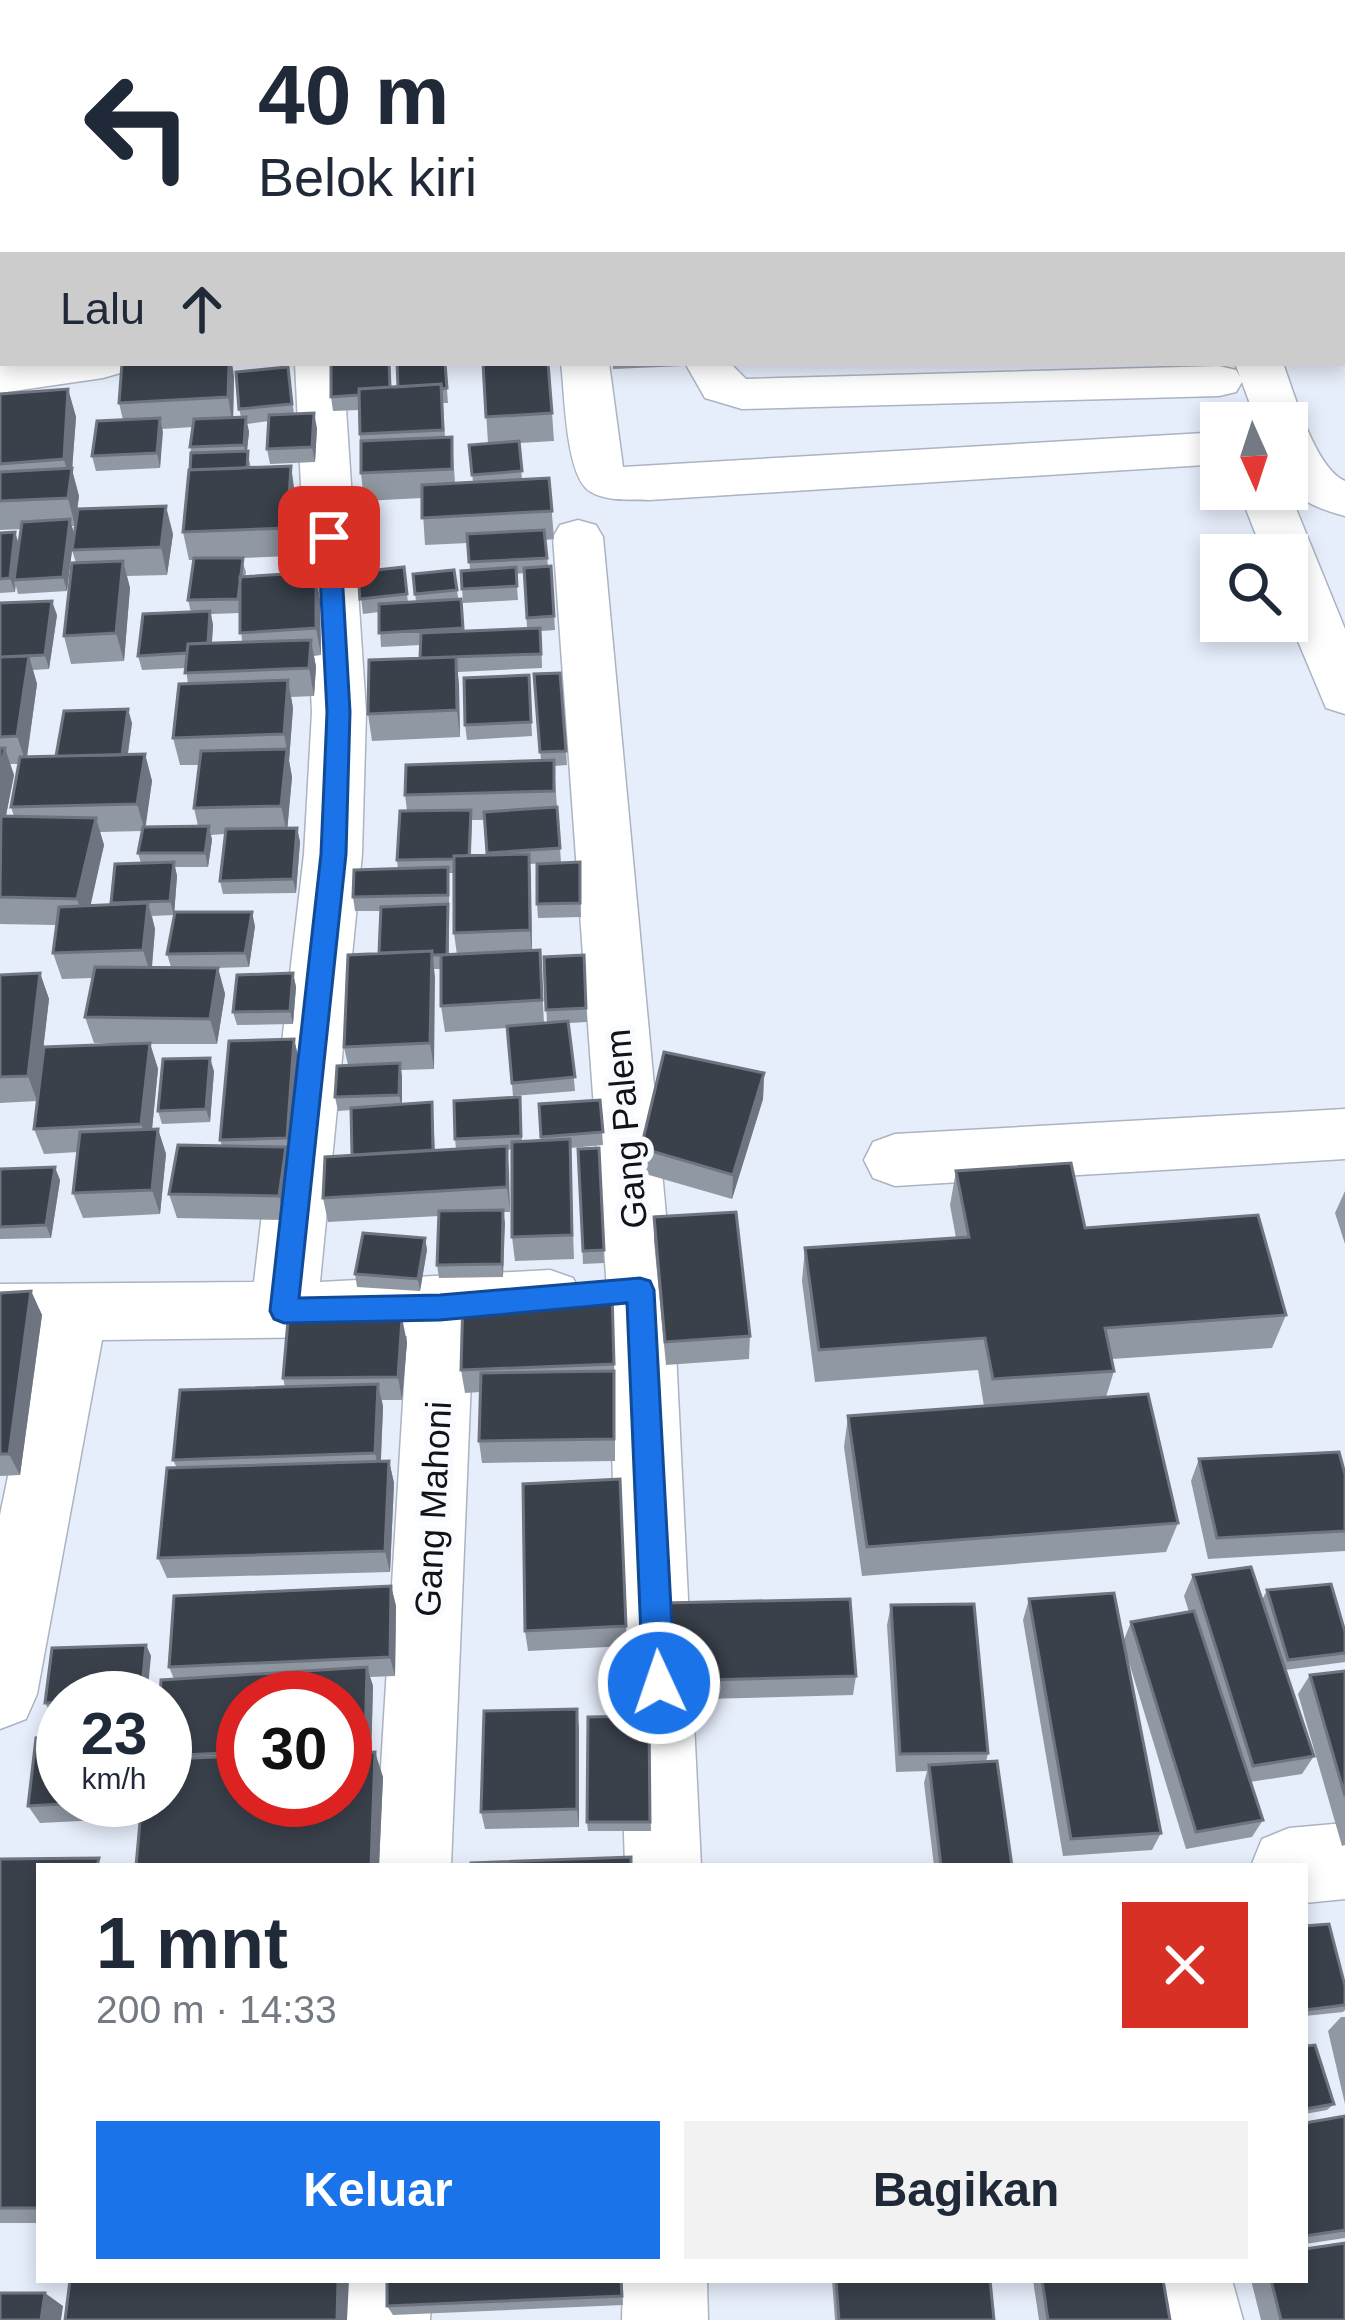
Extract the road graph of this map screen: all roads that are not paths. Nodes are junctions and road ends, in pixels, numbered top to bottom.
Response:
1 (82, 366) edge
2 (319, 366) edge
3 (585, 366) edge
4 (708, 366) edge
5 (0, 378) edge
6 (1231, 383) edge
7 (1255, 402) edge
8 (1200, 449) edge
9 (1308, 475) edge
10 (1345, 500) edge
11 (1271, 510) edge
12 (578, 537) dead end
13 (1345, 695) edge
14 (1345, 1135) edge
15 (895, 1160) dead end
16 (640, 1290) junction
17 (440, 1308) junction
18 (75, 1309) junction
19 (284, 1311) junction
20 (0, 1312) edge
21 (0, 1694) edge
22 (1345, 1861) edge
23 (413, 1863) edge
24 (663, 1863) edge
25 (1308, 1864) edge
26 (389, 2283) edge
27 (665, 2283) edge
28 (1191, 2283) edge
29 (387, 2320) edge
30 (665, 2320) edge
31 (1201, 2320) edge

1 - 5 street
2 - 19 street
3 - 8 street
4 - 6 street
6 - 7 street
9 - 10 street
11 - 13 street
12 - 16 street, Gang Palem
14 - 15 street
16 - 17 street
16 - 24 street, Gang Palem
17 - 19 street
17 - 23 street, Gang Mahoni
18 - 19 street
18 - 20 street
18 - 21 street
22 - 25 street
26 - 29 street
27 - 30 street
28 - 31 street

